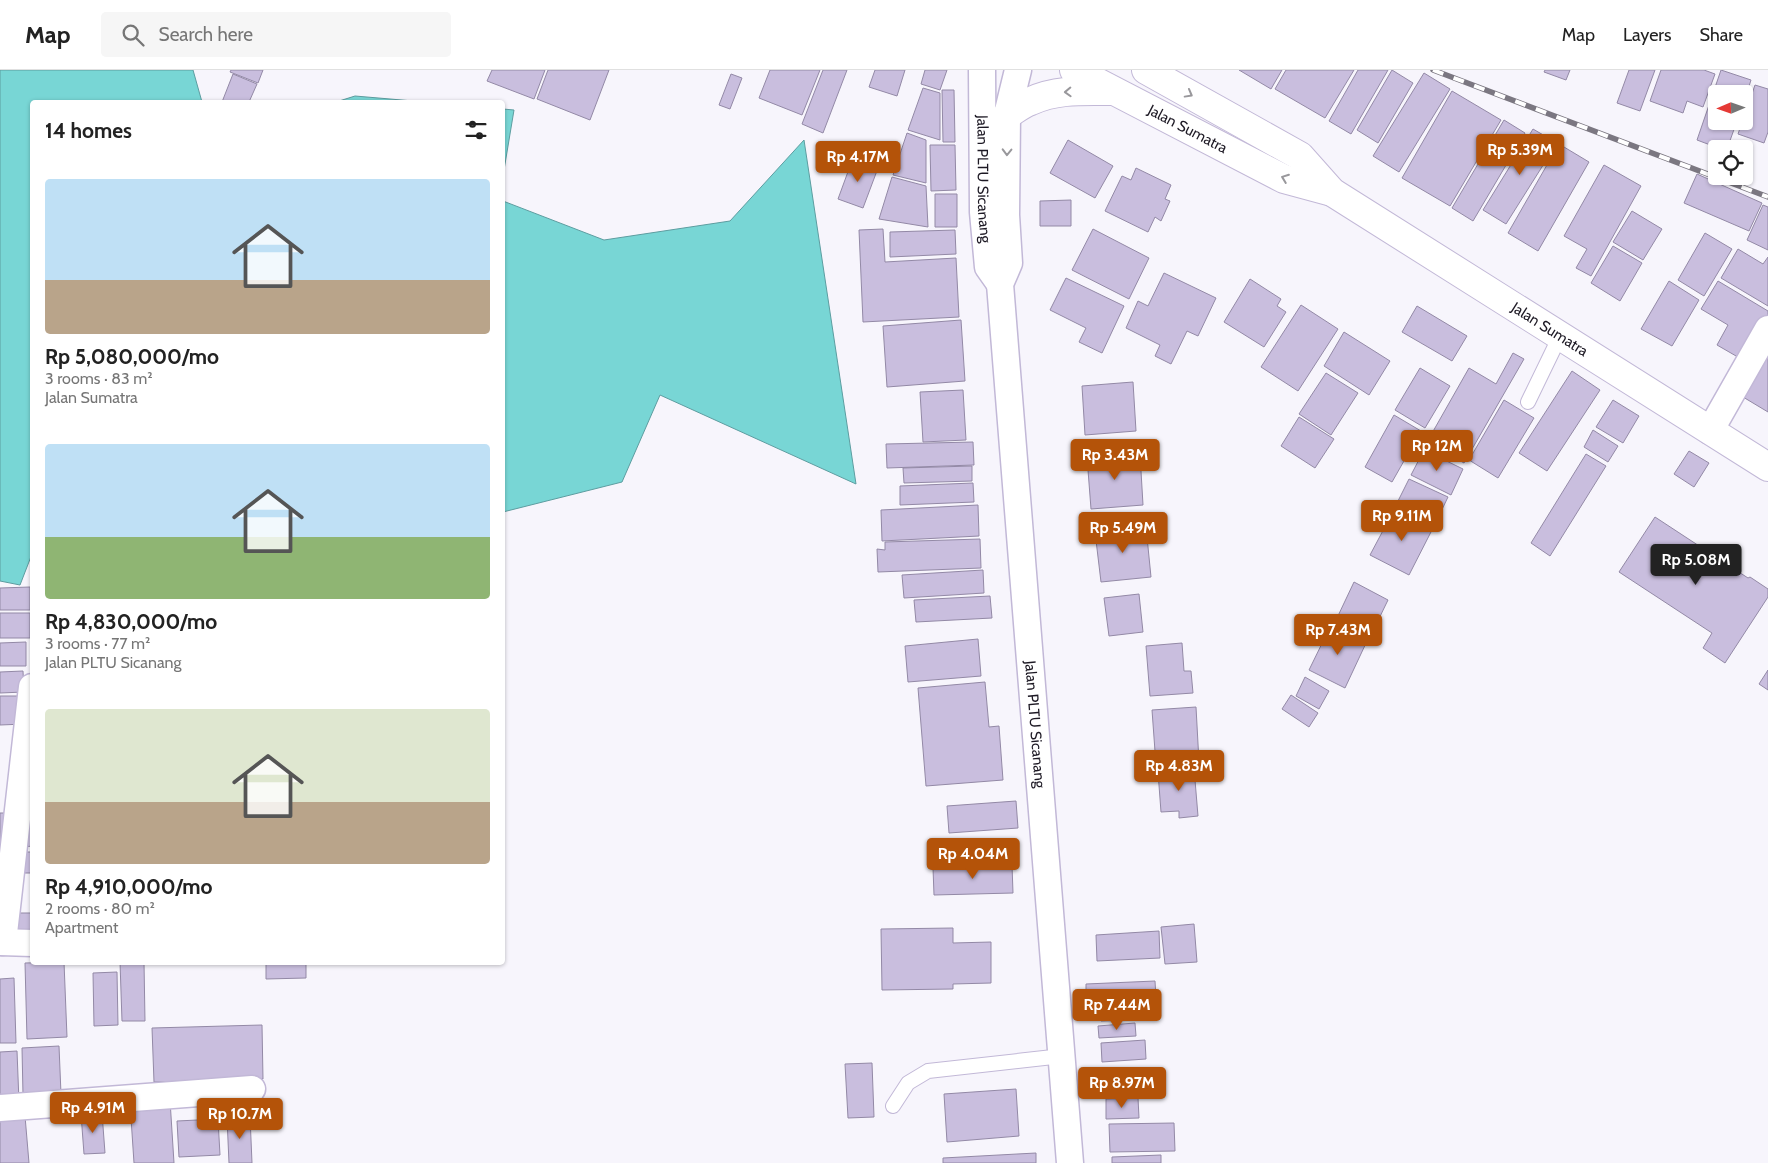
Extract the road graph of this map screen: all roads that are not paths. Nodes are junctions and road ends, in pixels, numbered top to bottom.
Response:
1 (982, 70) edge
2 (1018, 70) edge
3 (1074, 70) edge
4 (1146, 70) edge
5 (1116, 91) junction
6 (1007, 115) junction
7 (1332, 192) junction
8 (1000, 284) junction
9 (1768, 329) edge
10 (1560, 336) junction
11 (1528, 402) dead end
12 (1710, 431) junction
13 (1768, 467) edge
14 (30, 703) edge
15 (1, 942) edge
16 (30, 943) edge
17 (1062, 1056) junction
18 (252, 1089) dead end
19 (893, 1106) dead end
20 (0, 1108) edge
21 (1070, 1163) edge

1 - 8 street, Jalan PLTU Sicanang
2 - 6 street, Jalan PLTU Sicanang
3 - 5 highway, Jalan Sumatra
4 -> 7 highway, Jalan Sumatra
5 -> 6 highway
7 -> 5 highway, Jalan Sumatra
6 -> 8 street, Jalan PLTU Sicanang
7 - 10 highway, Jalan Sumatra
8 - 17 street, Jalan PLTU Sicanang
9 - 12 street
10 - 11 lane
10 - 12 highway, Jalan Sumatra
12 - 13 highway, Jalan Sumatra
14 - 15 street
15 - 16 street
17 - 19 lane
17 - 21 street, Jalan PLTU Sicanang
18 - 20 street

